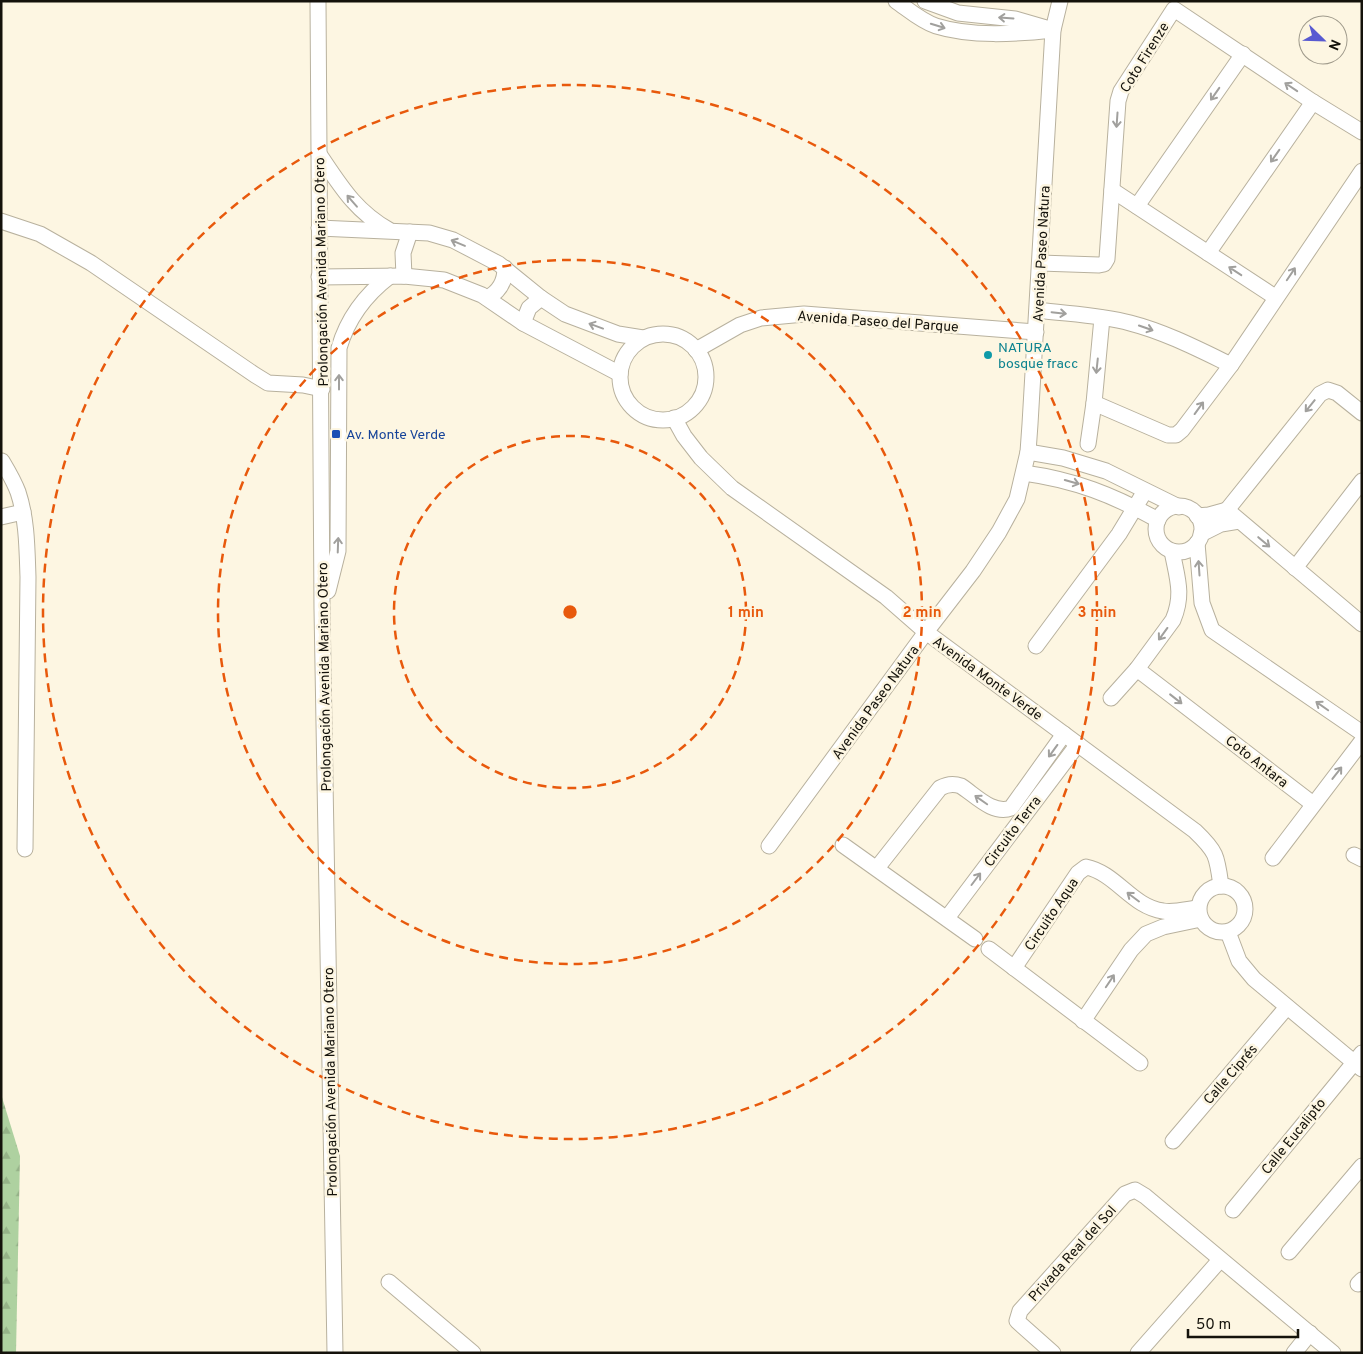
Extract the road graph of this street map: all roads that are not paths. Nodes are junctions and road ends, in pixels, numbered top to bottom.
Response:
1 (318, 1) edge
2 (896, 1) edge
3 (925, 1) edge
4 (1060, 1) edge
5 (1177, 5) edge
6 (1052, 30) junction
7 (1243, 54) junction
8 (1313, 102) junction
9 (1362, 132) edge
10 (319, 154) junction
11 (1362, 171) edge
12 (1112, 190) junction
13 (1137, 206) junction
14 (1, 221) edge
15 (319, 228) junction
16 (390, 231) junction
17 (410, 232) junction
18 (1208, 253) junction
19 (1040, 263) junction
20 (505, 268) junction
21 (397, 276) junction
22 (319, 277) junction
23 (1275, 297) junction
24 (487, 298) junction
25 (541, 298) junction
26 (1038, 310) junction
27 (1102, 318) junction
28 (523, 324) junction
29 (1036, 332) junction
30 (643, 338) junction
31 (696, 350) junction
32 (1230, 365) junction
33 (620, 374) junction
34 (322, 389) junction
35 (1094, 403) junction
36 (1362, 413) edge
37 (674, 418) junction
38 (1088, 444) dead end
39 (1028, 452) junction
40 (2, 461) edge
41 (1024, 473) junction
42 (1362, 481) edge
43 (1145, 491) junction
44 (1179, 506) junction
45 (1136, 508) junction
46 (1227, 510) junction
47 (23, 512) junction
48 (1197, 516) junction
49 (1, 517) edge
50 (1158, 520) junction
51 (1239, 521) junction
52 (1199, 538) junction
53 (1172, 551) junction
54 (1295, 568) junction
55 (322, 609) junction
56 (1361, 622) edge
57 (926, 632) junction
58 (1036, 646) dead end
59 (1137, 669) junction
60 (1111, 698) dead end
61 (1064, 734) junction
62 (1362, 734) edge
63 (1362, 741) edge
64 (1078, 744) junction
65 (1313, 804) junction
66 (842, 845) dead end
67 (769, 846) dead end
68 (25, 849) dead end
69 (1273, 858) dead end
70 (878, 868) junction
71 (1221, 886) junction
72 (1200, 914) junction
73 (947, 918) junction
74 (1228, 932) junction
75 (975, 939) dead end
76 (988, 949) dead end
77 (1014, 968) junction
78 (1287, 1007) junction
79 (1083, 1021) junction
80 (1359, 1062) edge
81 (1140, 1063) dead end
82 (1172, 1141) dead end
83 (1362, 1166) edge
84 (1233, 1210) dead end
85 (1289, 1252) dead end
86 (1220, 1260) junction
87 (389, 1282) dead end
88 (1310, 1333) junction
89 (335, 1353) edge
90 (473, 1353) edge
91 (1053, 1353) edge
92 (1138, 1353) edge
93 (1294, 1353) edge
94 (1333, 1353) edge

1 - 10 street, Prolongación Avenida Mariano Otero
2 -> 6 street
6 -> 3 street
4 - 6 street, Avenida Paseo Natura
5 - 7 street, Coto Firenze
5 -> 12 street, Coto Firenze
6 - 19 street, Avenida Paseo Natura
8 -> 7 street, Coto Firenze
7 -> 13 street
8 - 9 street, Coto Firenze
8 -> 18 street
10 - 15 street, Prolongación Avenida Mariano Otero
16 -> 10 street
23 -> 11 street
12 - 13 street
12 - 19 street, Coto Firenze
13 - 18 street
14 - 34 street
15 - 16 street
15 - 22 street, Prolongación Avenida Mariano Otero
16 - 17 street
20 -> 17 street
17 - 21 street
23 -> 18 street
19 - 26 street, Avenida Paseo Natura
20 - 24 street
20 - 25 street
21 - 22 street
21 - 24 street
55 -> 21 street
22 - 34 street, Prolongación Avenida Mariano Otero
23 - 32 street
24 - 28 street
25 - 28 street
30 -> 25 street
26 -> 27 street
26 - 29 street, Avenida Paseo Natura
27 -> 32 street
27 -> 35 street
28 - 33 street
29 - 31 street, Avenida Paseo del Parque
29 - 39 street, Avenida Paseo Natura
30 - 31 street
30 - 33 street
31 - 37 street
35 -> 32 street
33 - 37 street
34 - 55 street, Prolongación Avenida Mariano Otero
35 - 38 street
36 -> 46 street
37 - 57 street, Avenida Monte Verde
39 - 41 street, Avenida Paseo Natura
39 - 43 street
40 - 47 street
41 -> 45 street
41 - 57 street, Avenida Paseo Natura
42 - 54 street
43 - 44 street
43 - 45 street
44 - 48 street
44 - 50 street
45 - 50 street
45 - 58 street
46 - 48 street
46 - 51 street
47 - 49 street
47 - 68 street
48 - 52 street
50 - 53 street
51 - 52 street
51 -> 54 street
52 - 53 street
62 -> 52 street
53 -> 59 street
54 - 56 street
55 - 89 street, Prolongación Avenida Mariano Otero
57 - 61 street, Avenida Monte Verde
57 - 67 street, Avenida Paseo Natura
59 - 60 street
59 -> 65 street, Coto Antara
61 - 64 street, Avenida Monte Verde
61 -> 70 street
65 -> 63 street
64 - 71 street, Avenida Monte Verde
73 -> 64 street, Circuito Terra
65 - 69 street
66 - 70 street
70 - 73 street
71 - 72 street
71 - 74 street
72 - 74 street
72 -> 77 street, Circuito Aqua
79 -> 72 street
73 - 75 street
74 - 78 street
76 - 77 street
77 - 79 street
78 - 80 street
78 - 82 street, Calle Ciprés
79 - 81 street
80 - 84 street, Calle Eucalipto
83 - 85 street
86 - 88 street
86 - 91 street, Privada Real del Sol
86 - 92 street
87 - 90 street
88 - 93 street
88 - 94 street

